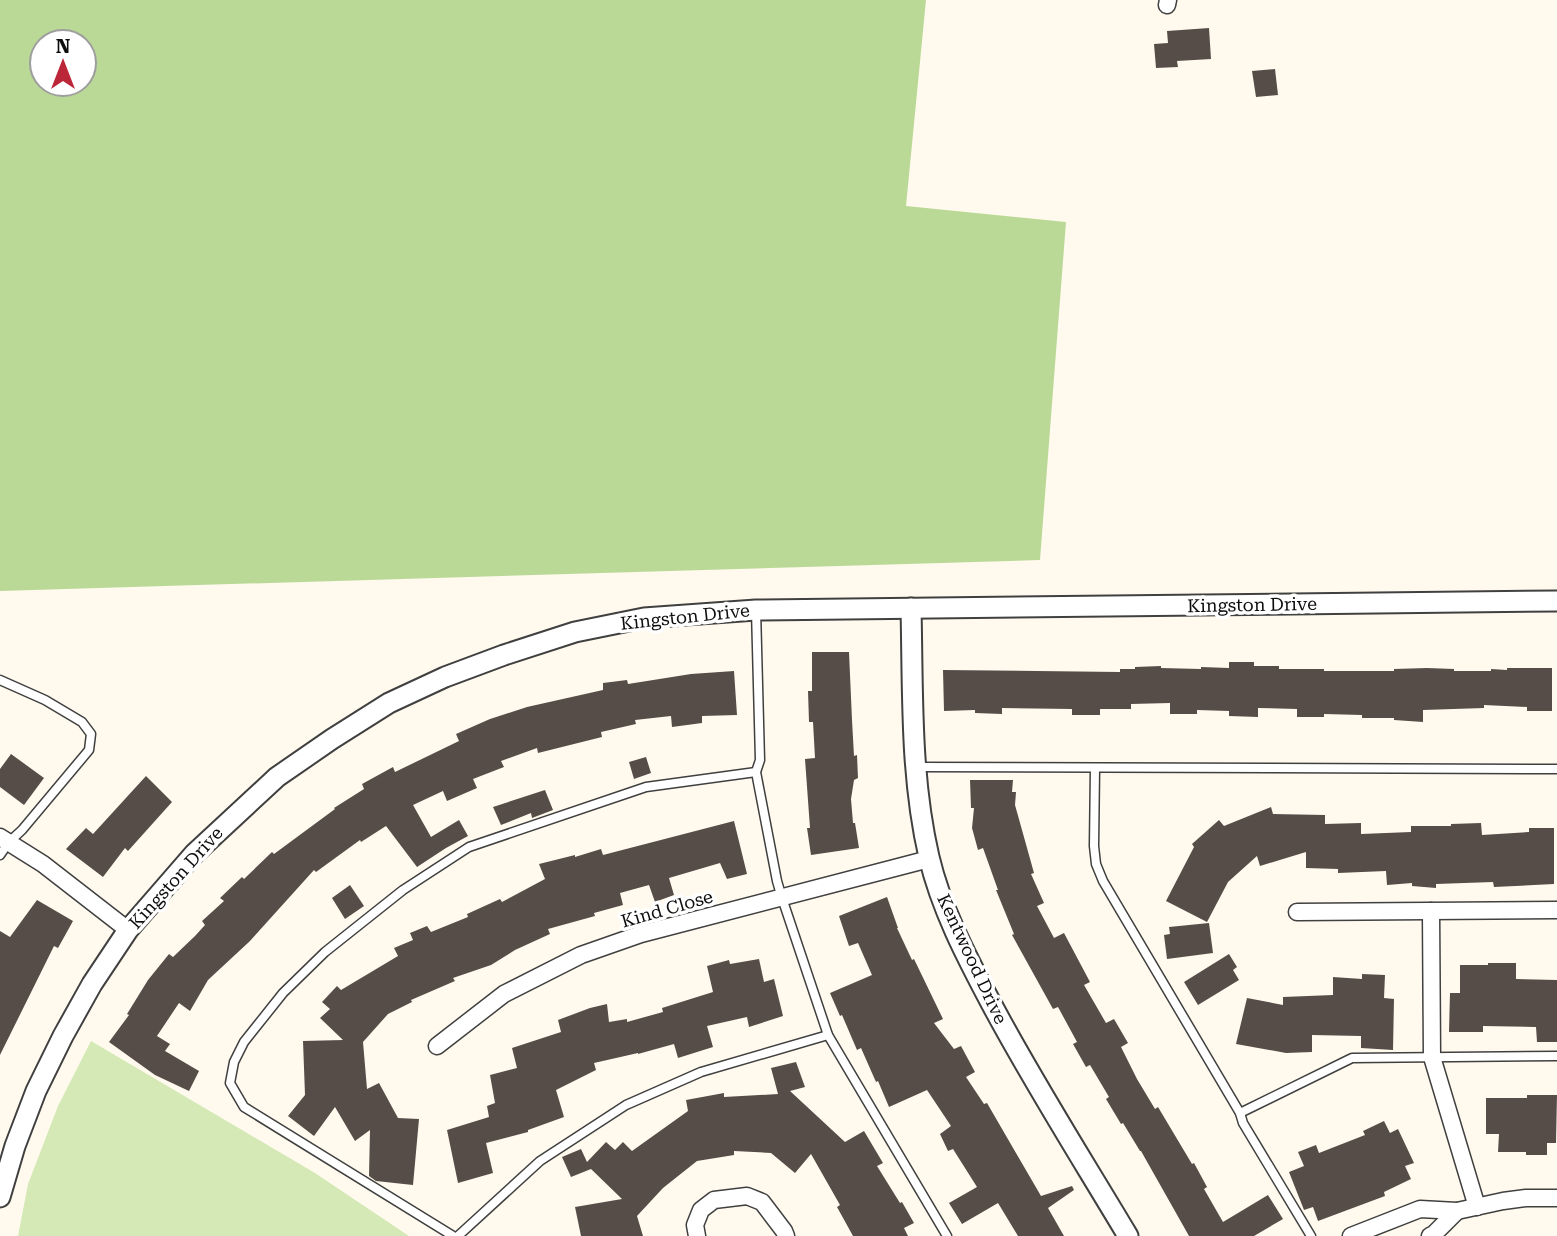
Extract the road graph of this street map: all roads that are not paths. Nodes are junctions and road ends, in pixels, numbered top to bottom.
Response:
1 (1557, 601) edge
2 (911, 608) junction
3 (756, 610) junction
4 (0, 680) edge
5 (914, 767) junction
6 (1095, 768) junction
7 (1557, 769) edge
8 (756, 772) junction
9 (3, 845) edge
10 (929, 859) junction
11 (782, 898) junction
12 (1557, 910) edge
13 (1431, 911) junction
14 (1297, 912) dead end
15 (128, 930) junction
16 (828, 1035) junction
17 (437, 1046) dead end
18 (1557, 1056) edge
19 (1432, 1058) junction
20 (1240, 1113) junction
21 (7, 1143) edge
22 (0, 1197) edge
23 (1557, 1198) edge
24 (1476, 1207) junction
25 (1457, 1211) junction
26 (453, 1236) edge
27 (458, 1236) edge
28 (697, 1236) edge
29 (786, 1236) edge
30 (947, 1236) edge
31 (1128, 1236) edge
32 (1311, 1236) edge
33 (1351, 1236) edge
34 (1430, 1236) edge

1 - 2 street, Kingston Drive
2 - 3 street, Kingston Drive
2 - 5 street, Kentwood Drive
3 - 8 lane
3 - 15 street, Kingston Drive
4 - 9 lane
5 - 6 lane
5 - 10 street, Kentwood Drive
6 - 7 lane
6 - 20 lane
8 - 11 lane
8 - 26 lane
9 - 15 street
10 - 11 street, Kind Close
10 - 31 street, Kentwood Drive
11 - 16 lane
11 - 17 street, Kind Close
12 - 13 street
13 - 14 street
13 - 19 street
15 - 21 street, Kingston Drive
16 - 27 lane
16 - 30 lane
18 - 19 lane
19 - 20 lane
19 - 24 street
20 - 32 lane
21 - 22 street, Kingston Drive
23 - 24 street
24 - 25 street
25 - 33 street
25 - 34 street
28 - 29 street

